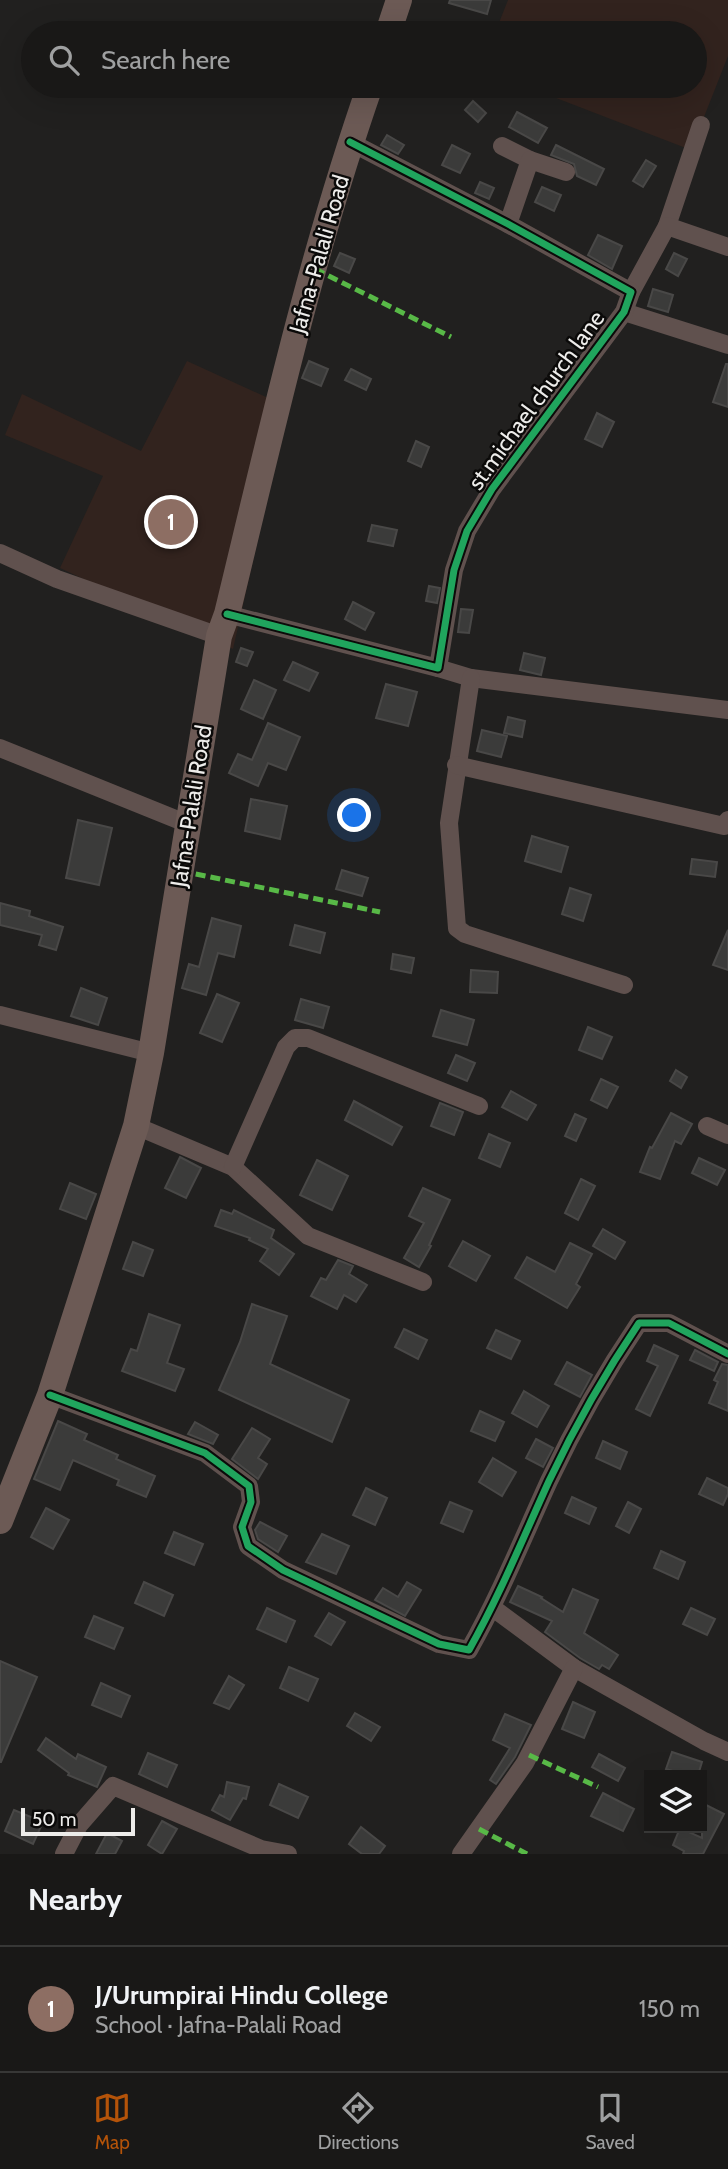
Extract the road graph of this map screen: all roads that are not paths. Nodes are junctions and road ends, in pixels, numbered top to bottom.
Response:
1 (399, 0) edge
2 (392, 21) edge
3 (366, 98) edge
4 (701, 125) dead end
5 (350, 142) junction
6 (502, 146) dead end
7 (530, 160) junction
8 (566, 172) dead end
9 (508, 224) junction
10 (667, 226) junction
11 (728, 247) edge
12 (631, 292) junction
13 (624, 312) junction
14 (728, 345) edge
15 (0, 553) edge
16 (223, 625) junction
17 (438, 668) junction
18 (471, 678) junction
19 (728, 710) edge
20 (0, 748) edge
21 (456, 765) junction
22 (728, 820) edge
23 (188, 824) junction
24 (624, 985) dead end
25 (0, 1015) edge
26 (151, 1053) junction
27 (479, 1106) dead end
28 (136, 1126) junction
29 (707, 1126) dead end
30 (728, 1135) edge
31 (233, 1167) junction
32 (423, 1282) dead end
33 (728, 1354) edge
34 (50, 1395) junction
35 (0, 1521) edge
36 (493, 1608) junction
37 (574, 1668) junction
38 (728, 1752) edge
39 (64, 1854) edge
40 (288, 1854) edge
41 (461, 1854) edge

1 - 2 main road
3 - 5 main road, Jafna-Palali Road
4 - 10 street, st.michael church lane
5 - 9 street, st.michael church lane
5 - 16 main road, Jafna-Palali Road
6 - 7 street
7 - 8 street
7 - 9 street
9 - 12 street, st.michael church lane
10 - 11 street
10 - 12 street, st.michael church lane
12 - 13 street, st.michael church lane
13 - 14 street
13 - 17 street, st.michael church lane
15 - 16 street
16 - 17 street
16 - 23 main road, Jafna-Palali Road
17 - 18 street
18 - 19 street
18 - 21 street
20 - 23 street
21 - 22 street
21 - 24 street
23 - 26 main road, Jafna-Palali Road
25 - 26 street
26 - 28 main road, Jafna-Palali Road
27 - 31 street
28 - 31 street
28 - 34 main road, Jafna-Palali Road
29 - 30 street
31 - 32 street
33 - 36 street
34 - 35 main road, Jafna-Palali Road
34 - 36 street
36 - 37 street
37 - 38 street
37 - 41 street
39 - 40 street

